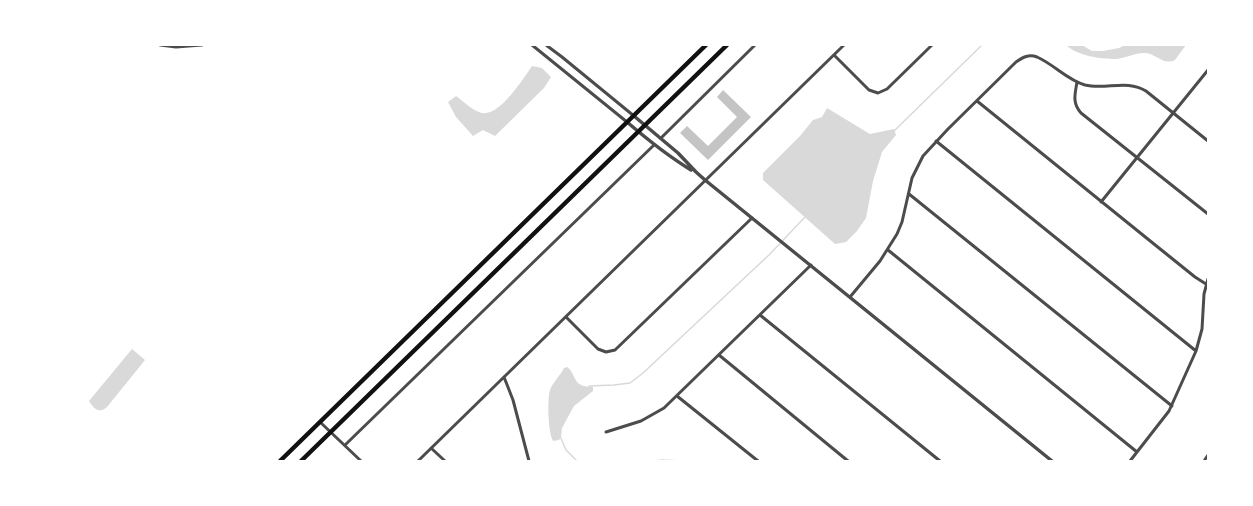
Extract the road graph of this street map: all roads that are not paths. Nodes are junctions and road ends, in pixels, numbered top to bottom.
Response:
1 (160, 45) edge
2 (202, 45) edge
3 (532, 45) edge
4 (546, 45) edge
5 (706, 45) edge
6 (727, 45) edge
7 (755, 45) edge
8 (844, 45) edge
9 (932, 45) edge
10 (834, 55) junction
11 (1208, 70) edge
12 (1078, 82) junction
13 (977, 101) junction
14 (1173, 113) junction
15 (634, 116) junction
16 (627, 122) junction
17 (645, 125) junction
18 (638, 132) junction
19 (661, 138) junction
20 (1208, 141) edge
21 (936, 142) junction
22 (654, 145) junction
23 (1137, 157) junction
24 (696, 172) junction
25 (705, 180) junction
26 (909, 194) junction
27 (1101, 202) junction
28 (1208, 214) edge
29 (752, 218) junction
30 (888, 250) junction
31 (811, 265) junction
32 (1208, 279) edge
33 (1206, 284) junction
34 (850, 297) junction
35 (760, 316) junction
36 (566, 317) junction
37 (1196, 351) junction
38 (719, 355) junction
39 (504, 377) junction
40 (678, 396) junction
41 (1172, 406) junction
42 (320, 422) junction
43 (331, 432) junction
44 (606, 432) dead end
45 (345, 445) junction
46 (431, 448) junction
47 (1137, 452) junction
48 (1208, 455) edge
49 (280, 461) edge
50 (301, 461) edge
51 (362, 461) edge
52 (418, 461) edge
53 (445, 461) edge
54 (529, 461) edge
55 (758, 461) edge
56 (848, 461) edge
57 (940, 461) edge
58 (1052, 461) edge
59 (1130, 461) edge
60 (1204, 461) edge

1 - 2 street
3 - 16 street
4 - 15 street
5 - 15 main road
6 - 17 main road
7 - 19 street
8 - 10 street
9 - 10 street
10 - 25 street
11 - 14 street
12 - 13 street
12 - 14 street
12 - 23 street
13 - 21 street
13 - 27 street
14 - 20 street
14 - 23 street
15 - 16 main road
15 - 17 street
16 - 18 street
16 - 42 main road
17 - 18 main road
17 - 19 street
18 - 22 street
18 - 43 main road
19 - 24 street
21 - 26 street
21 - 37 street
22 - 24 street
22 - 45 street
23 - 27 street
23 - 28 street
24 - 25 street
25 - 29 street
25 - 36 street
26 - 30 street
26 - 41 street
27 - 33 street
29 - 31 street
29 - 36 street
30 - 34 street
30 - 47 street
31 - 34 street
31 - 35 street
32 - 33 street
33 - 37 street
34 - 58 street
35 - 38 street
35 - 57 street
36 - 39 street
37 - 41 street
38 - 40 street
38 - 56 street
39 - 46 street
39 - 54 street
40 - 44 street
40 - 55 street
41 - 47 street
42 - 43 street
42 - 49 main road
43 - 45 street
43 - 50 main road
45 - 51 street
46 - 52 street
46 - 53 street
47 - 59 street
48 - 60 street

